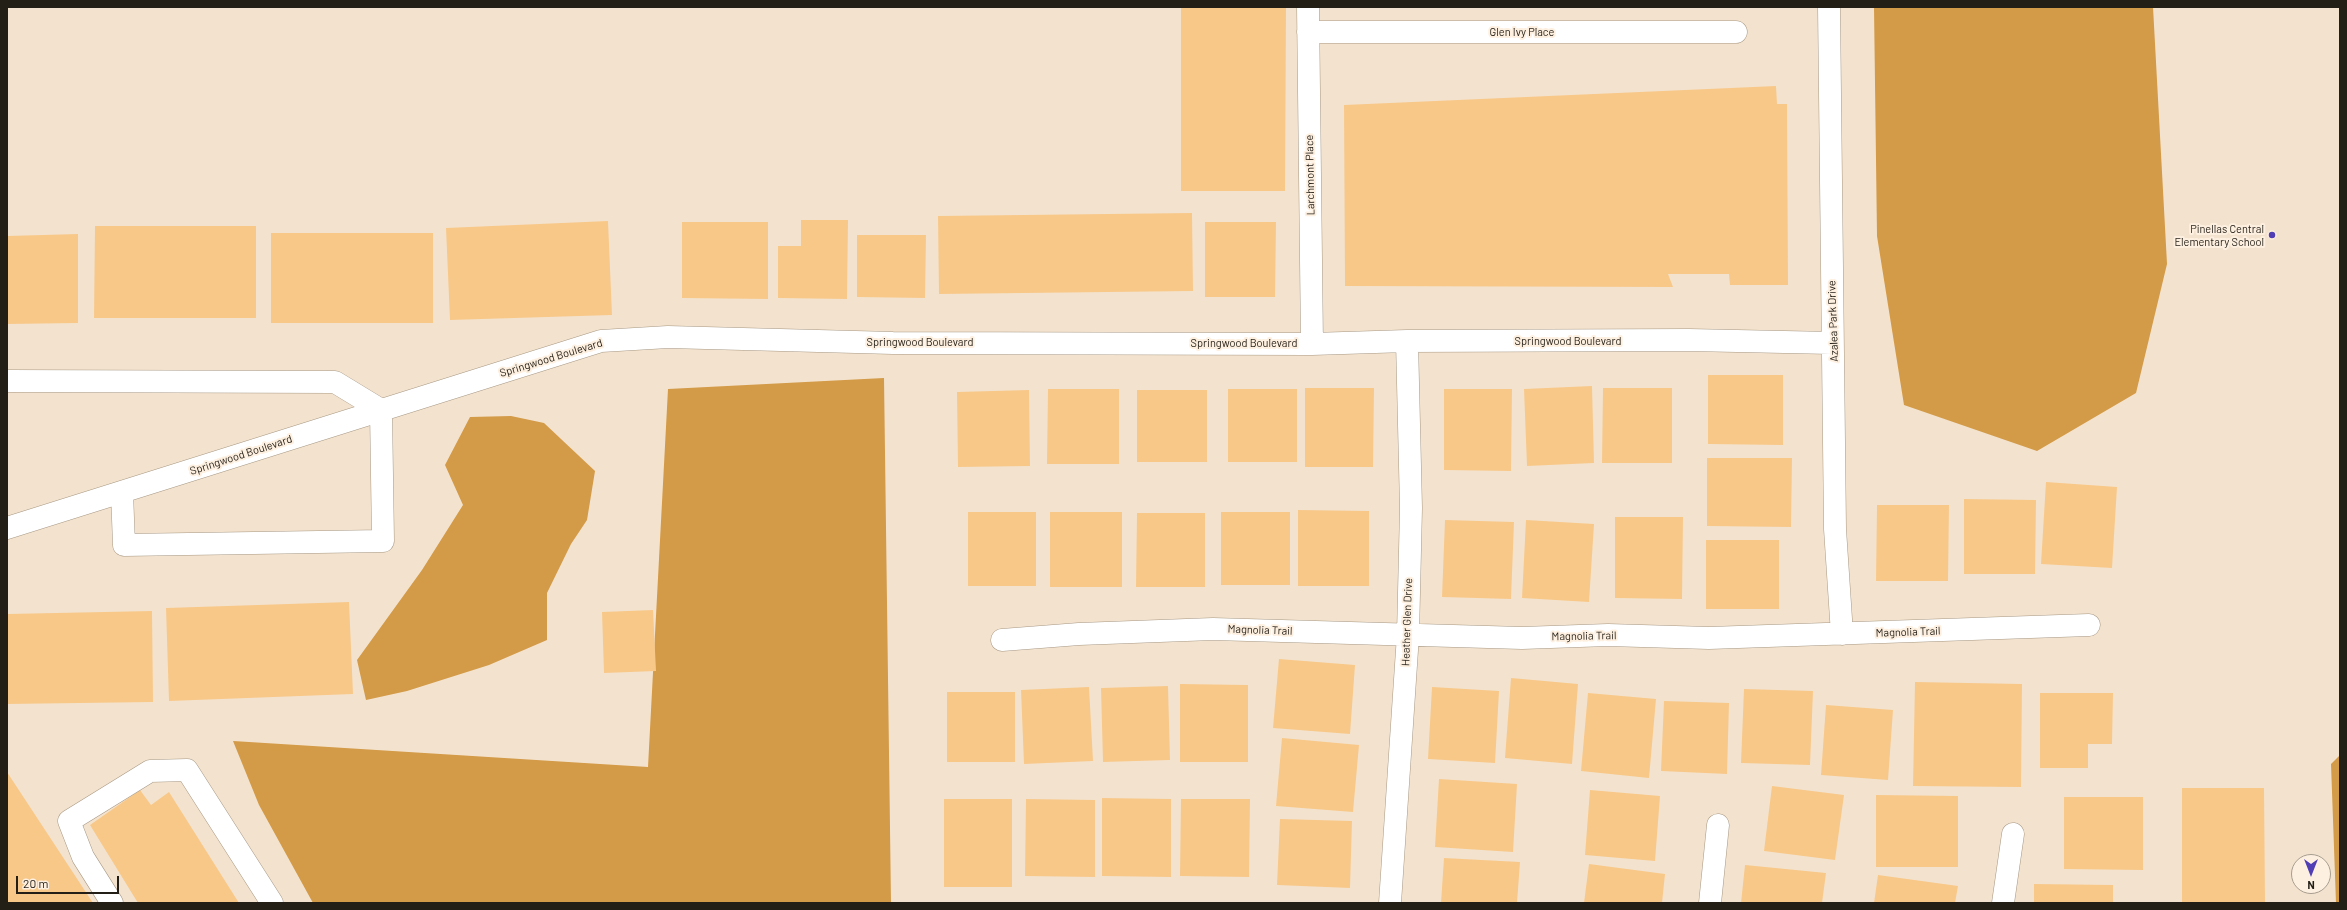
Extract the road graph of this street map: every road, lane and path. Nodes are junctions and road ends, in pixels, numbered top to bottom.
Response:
1 (1308, 7) edge
2 (1829, 7) edge
3 (1308, 32) junction
4 (1736, 32) dead end
5 (1407, 341) junction
6 (1832, 343) junction
7 (1312, 344) junction
8 (7, 381) edge
9 (381, 410) junction
10 (122, 492) junction
11 (35, 520) junction
12 (7, 528) edge
13 (7, 538) edge
14 (2089, 625) dead end
15 (1842, 634) junction
16 (1408, 635) junction
17 (1002, 640) dead end
18 (1718, 825) dead end
19 (2013, 834) dead end
20 (112, 903) edge
21 (272, 903) edge
22 (1390, 903) edge
23 (1710, 903) edge
24 (2003, 903) edge

1 - 3 street, Larchmont Place
2 - 6 street, Azalea Park Drive
3 - 4 street, Glen Ivy Place
3 - 7 street, Larchmont Place
5 - 6 street, Springwood Boulevard
5 - 7 street, Springwood Boulevard
5 - 16 street, Heather Glen Drive
6 - 15 street, Azalea Park Drive
7 - 9 street, Springwood Boulevard
8 - 9 street
9 - 10 street, Springwood Boulevard
9 - 10 street
10 - 11 street, Springwood Boulevard
11 - 12 street, Springwood Boulevard
11 - 13 street, Springwood Boulevard
14 - 15 street, Magnolia Trail
15 - 16 street, Magnolia Trail
16 - 17 street, Magnolia Trail
16 - 22 street, Heather Glen Drive
18 - 23 street
19 - 24 street
20 - 21 street

